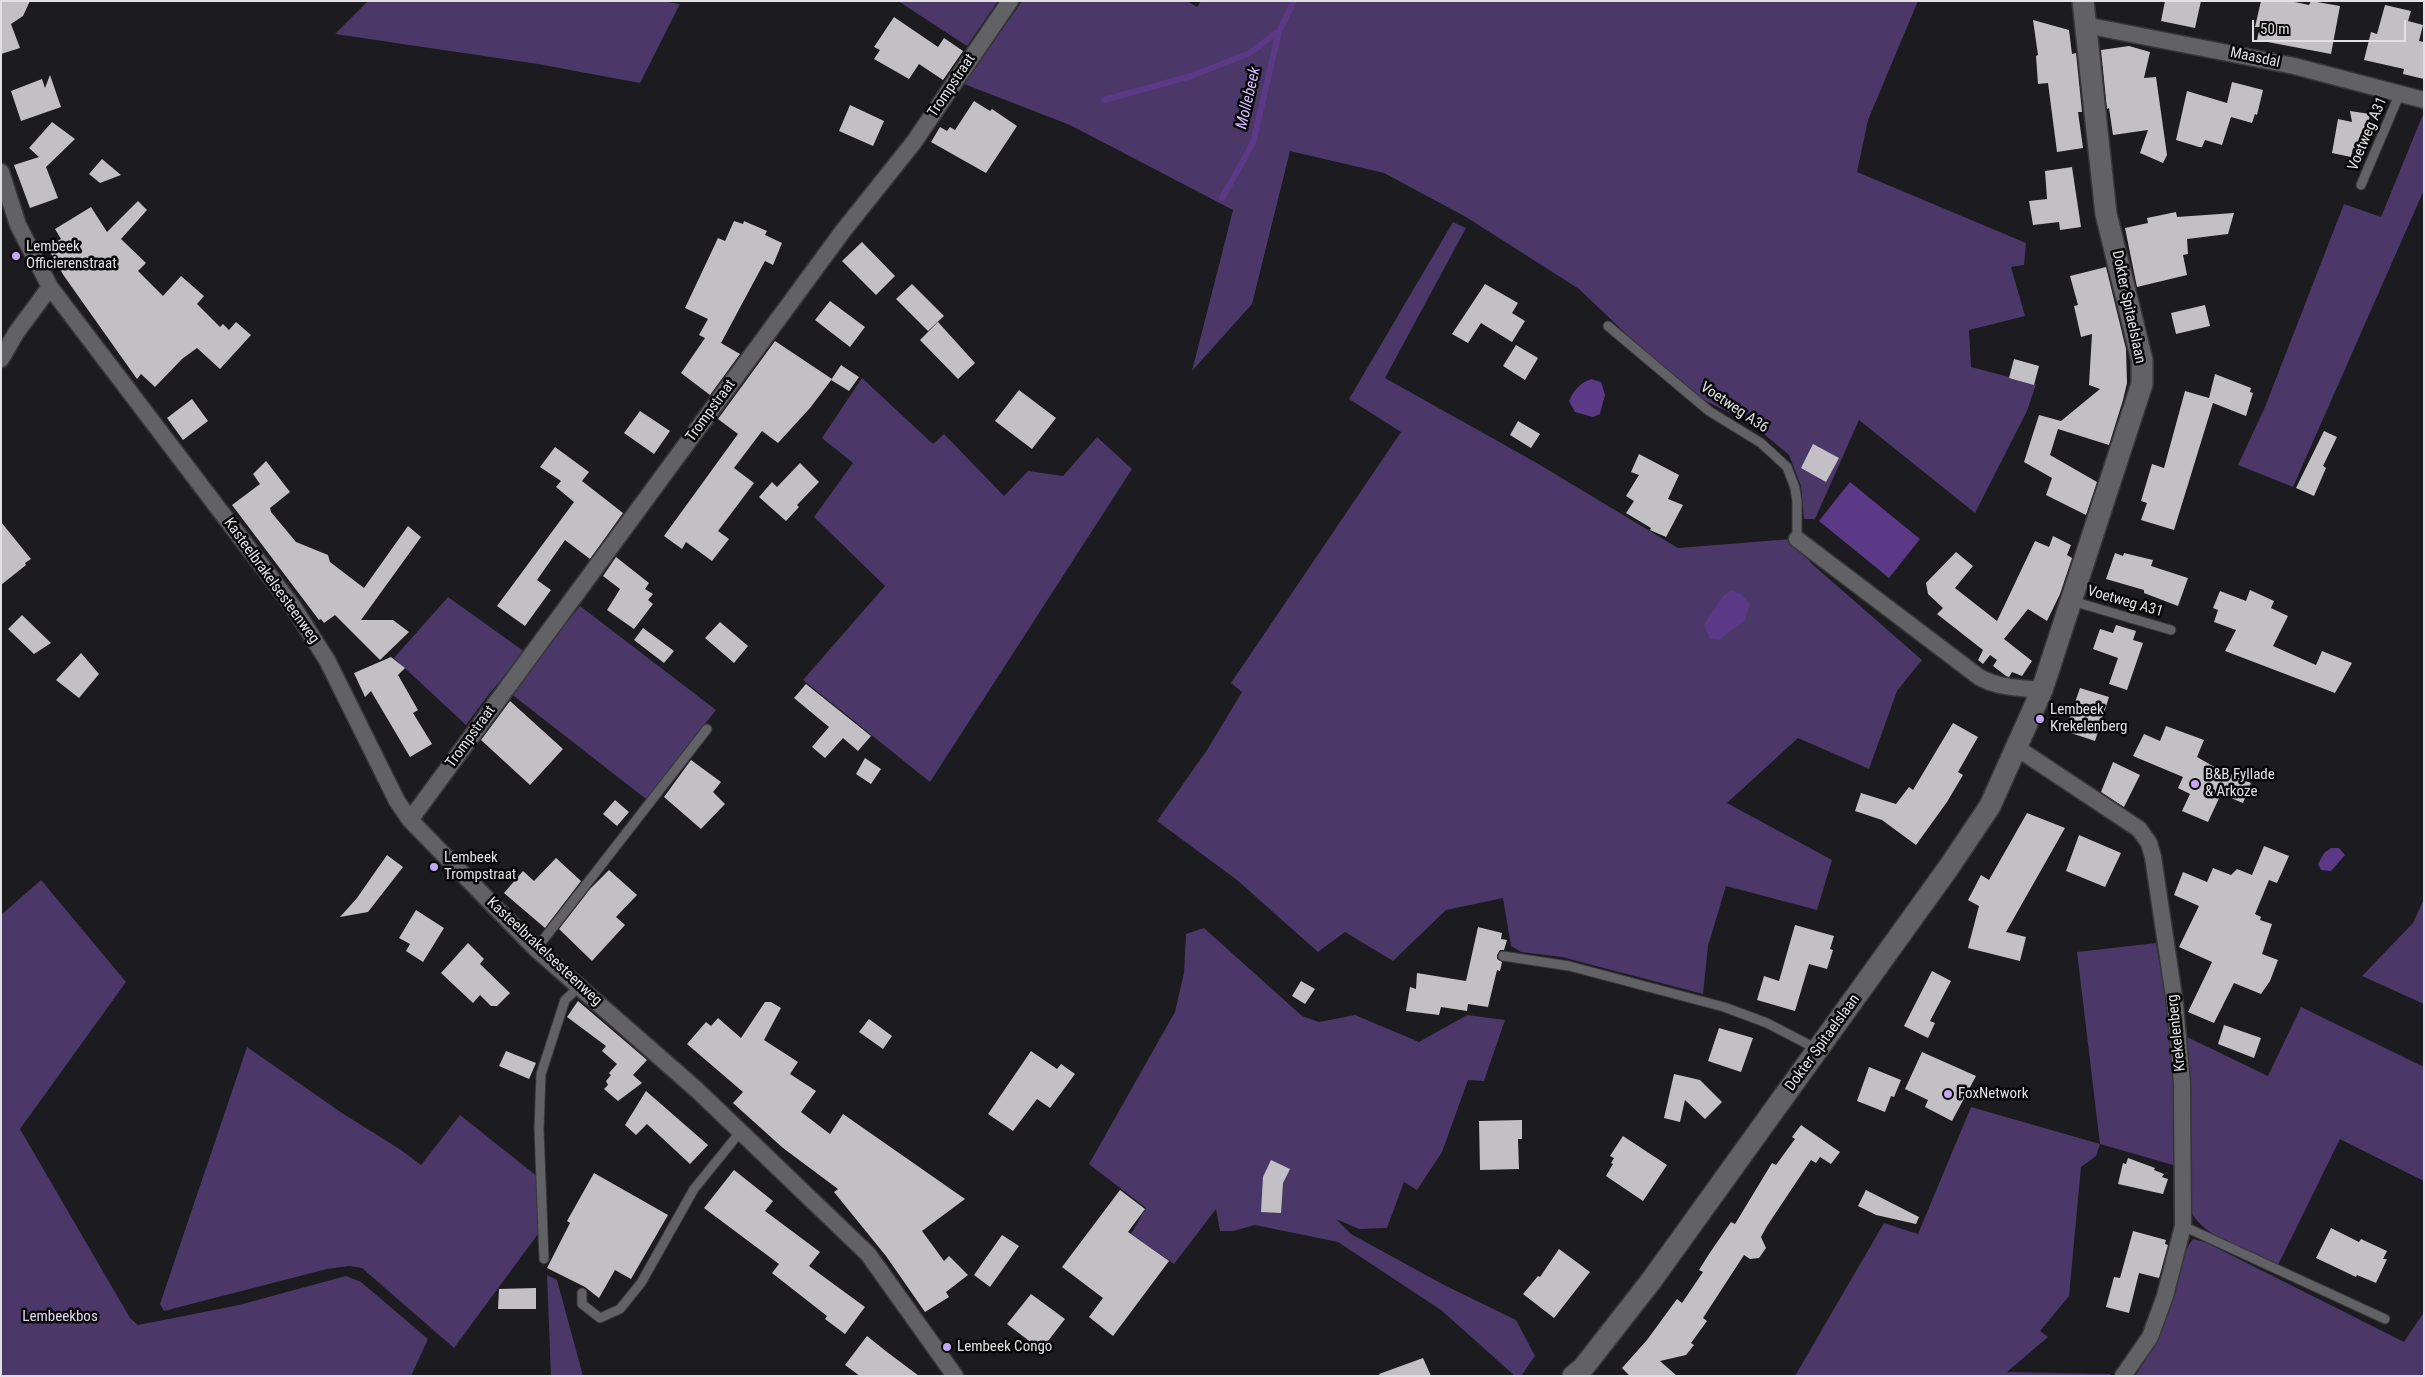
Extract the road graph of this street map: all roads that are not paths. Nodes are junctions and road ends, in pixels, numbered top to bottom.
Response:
1 (1010, 1) edge
2 (2082, 1) edge
3 (2085, 24) junction
4 (2400, 94) junction
5 (2424, 100) edge
6 (1, 172) edge
7 (2362, 185) dead end
8 (50, 287) junction
9 (1608, 326) dead end
10 (1, 359) edge
11 (1797, 539) joint
12 (2071, 601) junction
13 (2171, 630) dead end
14 (2042, 690) junction
15 (707, 729) dead end
16 (2017, 748) junction
17 (410, 820) junction
18 (536, 949) junction
19 (1503, 956) dead end
20 (579, 987) junction
21 (1819, 1050) junction
22 (741, 1132) junction
23 (2183, 1226) junction
24 (544, 1258) dead end
25 (582, 1293) dead end
26 (2385, 1319) dead end
27 (955, 1376) edge
28 (1573, 1376) edge
29 (2123, 1376) edge

1 - 17 street, Trompstraat
2 - 3 street, Dokter Spitaelslaan
3 - 4 street, Maasdal
3 - 12 street, Dokter Spitaelslaan
4 - 5 street, Maasdal
4 - 7 lane, Voetweg A31
6 - 8 street, Kasteelbrakelsesteenweg
8 - 10 street
8 - 17 street, Kasteelbrakelsesteenweg
9 - 11 lane, Voetweg A36
11 - 14 street
12 - 13 lane, Voetweg A31
12 - 14 street, Dokter Spitaelslaan
14 - 16 street, Dokter Spitaelslaan
15 - 18 lane
16 - 21 street, Dokter Spitaelslaan
16 - 23 street, Krekelenberg
17 - 18 street, Kasteelbrakelsesteenweg
18 - 20 street, Kasteelbrakelsesteenweg
19 - 21 lane
20 - 22 street, Kasteelbrakelsesteenweg
20 - 24 lane
21 - 28 street, Dokter Spitaelslaan
22 - 25 lane
22 - 27 street, Kasteelbrakelsesteenweg
23 - 26 lane
23 - 29 street, Krekelenberg

